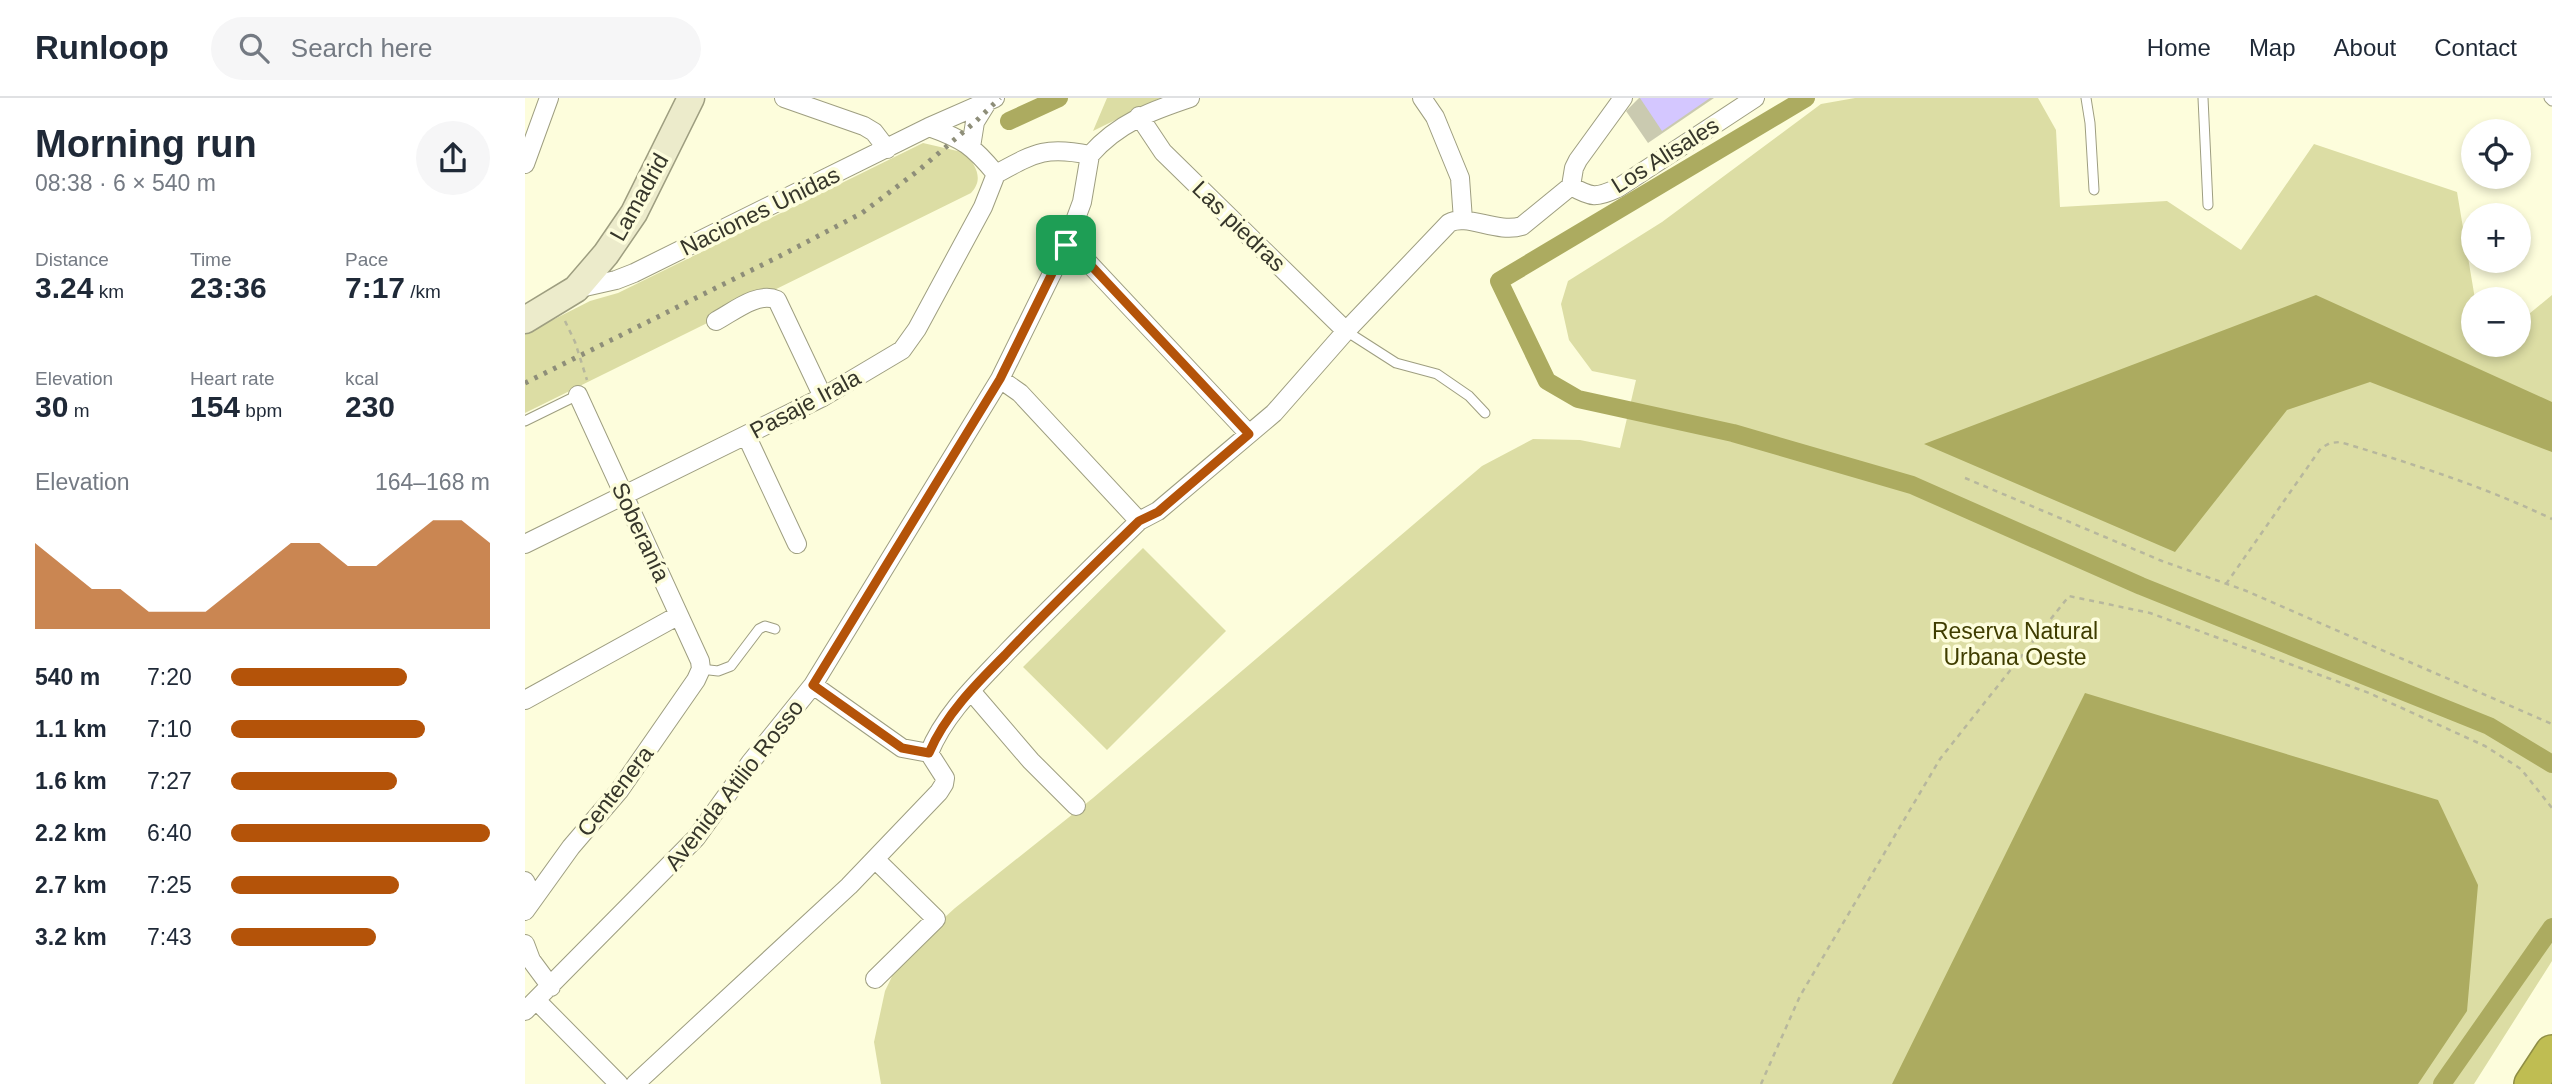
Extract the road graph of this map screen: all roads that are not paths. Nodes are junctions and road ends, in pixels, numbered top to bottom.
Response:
1 (549, 98) edge
2 (691, 98) edge
3 (784, 98) edge
4 (1190, 98) edge
5 (1422, 98) edge
6 (1623, 98) edge
7 (1755, 98) edge
8 (2086, 98) edge
9 (2203, 98) edge
10 (991, 100) edge
11 (1139, 116) junction
12 (929, 127) junction
13 (971, 146) junction
14 (887, 149) junction
15 (1090, 155) junction
16 (525, 164) edge
17 (996, 174) junction
18 (1571, 187) junction
19 (2094, 190) dead end
20 (2208, 205) dead end
21 (1463, 220) junction
22 (1066, 245) junction
23 (576, 289) junction
24 (525, 320) edge
25 (716, 321) dead end
26 (1346, 331) junction
27 (1000, 379) junction
28 (578, 395) joint
29 (823, 397) junction
30 (1485, 414) dead end
31 (525, 421) edge
32 (1249, 434) junction
33 (746, 435) junction
34 (623, 495) junction
35 (1139, 521) junction
36 (525, 544) edge
37 (797, 544) dead end
38 (679, 615) junction
39 (775, 629) dead end
40 (701, 669) junction
41 (813, 685) junction
42 (971, 691) junction
43 (525, 700) edge
44 (929, 753) junction
45 (1076, 806) dead end
46 (874, 859) junction
47 (528, 896) edge
48 (525, 944) edge
49 (875, 979) dead end
50 (551, 987) junction
51 (531, 1006) edge
52 (2552, 1052) edge
53 (619, 1084) edge
54 (635, 1084) edge
55 (2531, 1084) edge

1 - 16 street
2 - 23 street, Lamadrid
3 - 14 street
4 - 11 street
5 - 21 street
6 - 18 street
7 - 18 street, Los Alisales
8 - 19 lane
9 - 20 lane
10 - 12 street, Naciones Unidas
10 - 13 street
11 - 15 street
11 - 26 street, Las piedras
12 - 13 street
12 - 14 street, Naciones Unidas
13 - 17 street
14 - 23 street, Naciones Unidas
15 - 17 street
15 - 22 street, Avenida Atilio Rosso
17 - 29 street, Pasaje Irala
18 - 21 street
21 - 26 street
22 - 27 street, Avenida Atilio Rosso
22 - 32 street
23 - 24 street, Naciones Unidas
25 - 29 street
26 - 30 lane
26 - 32 street
27 - 35 street
27 - 41 street, Avenida Atilio Rosso
28 - 31 lane
28 - 34 street, Soberanía
29 - 33 street, Pasaje Irala
32 - 35 street
33 - 34 street, Pasaje Irala
33 - 37 street
34 - 36 street, Pasaje Irala
34 - 38 street, Soberanía
35 - 42 street
38 - 40 street, Soberanía
38 - 43 street
39 - 40 lane
40 - 47 street, Centenera
41 - 44 street
41 - 50 street, Avenida Atilio Rosso
42 - 44 street
42 - 45 street
44 - 46 street
46 - 49 street
46 - 54 street
48 - 50 street
50 - 51 street, Avenida Atilio Rosso
51 - 53 street
52 - 55 highway

